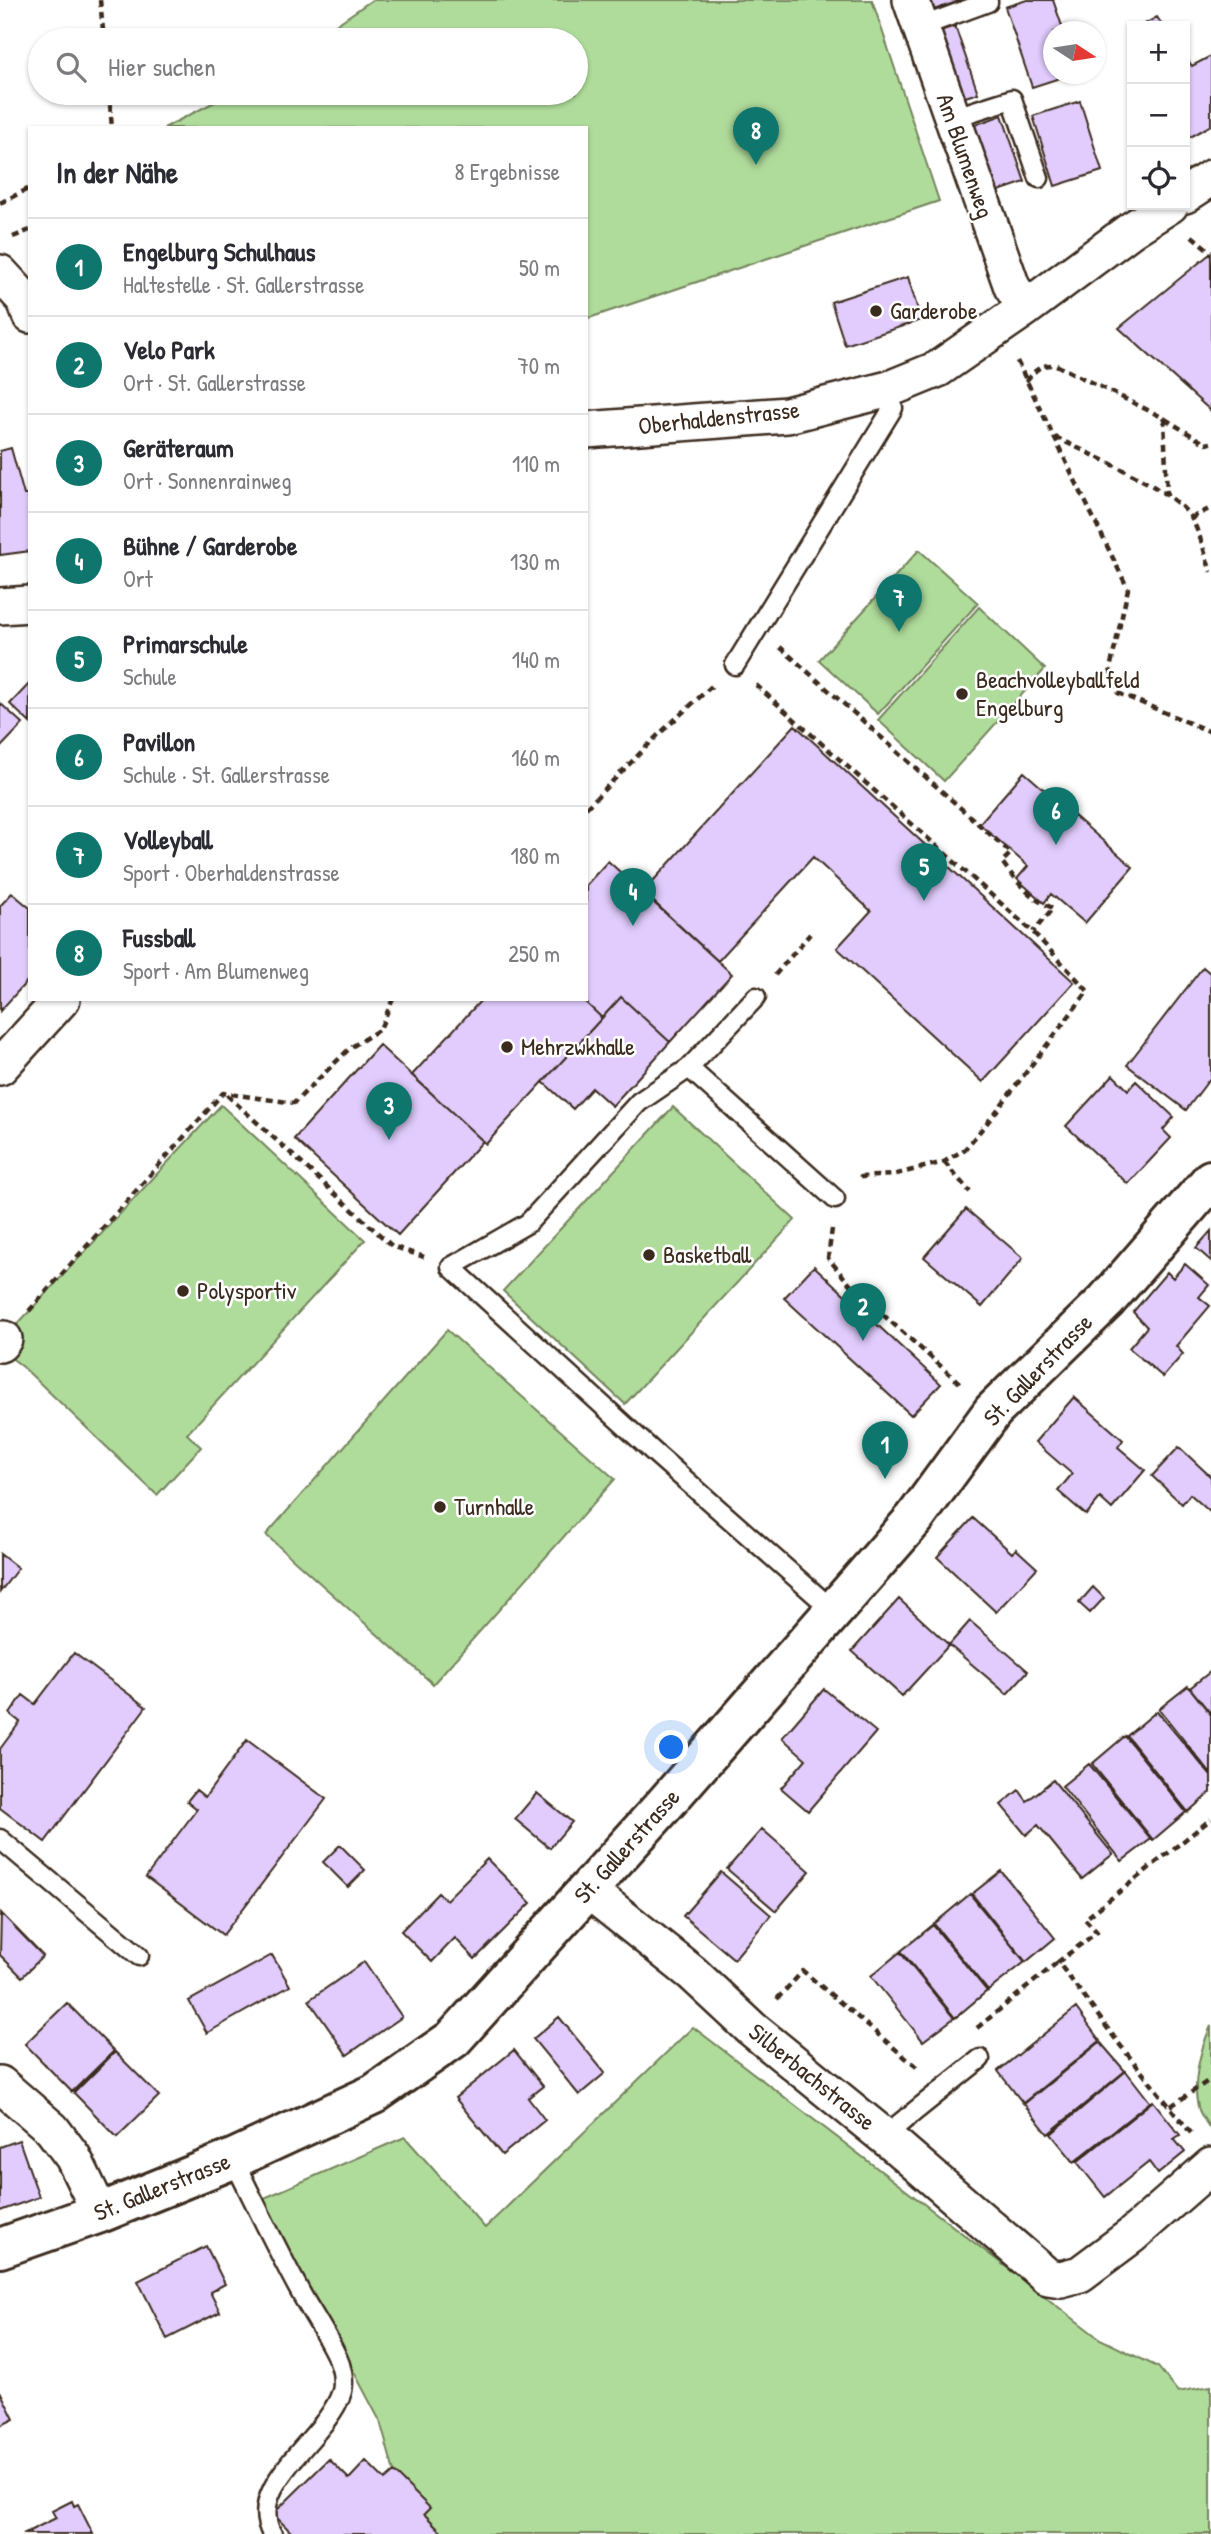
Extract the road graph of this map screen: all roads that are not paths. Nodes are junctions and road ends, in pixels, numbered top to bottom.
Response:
1 (988, 2) dead end
2 (915, 13) edge
3 (952, 118) junction
4 (1039, 178) dead end
5 (1211, 178) edge
6 (1190, 192) edge
7 (1162, 210) edge
8 (0, 273) edge
9 (1026, 308) junction
10 (28, 309) edge
11 (889, 389) junction
12 (588, 430) edge
13 (28, 604) edge
14 (0, 606) edge
15 (736, 664) road end
16 (756, 997) road end
17 (60, 1001) edge
18 (0, 1067) edge
19 (689, 1068) junction
20 (1211, 1180) edge
21 (835, 1199) road end
22 (834, 1611) junction
23 (0, 1839) edge
24 (589, 1890) junction
25 (139, 1956) dead end
26 (980, 2059) dead end
27 (0, 2084) edge
28 (884, 2136) junction
29 (1203, 2152) edge
30 (233, 2159) junction
31 (100, 2213) junction
32 (0, 2248) edge
33 (272, 2534) edge

1 - 2 lane
2 - 3 street, Am Blumenweg
3 - 4 lane
3 - 9 street, Am Blumenweg
5 - 6 street
7 - 9 street, Oberhaldenstrasse
8 - 10 street
9 - 11 street, Oberhaldenstrasse
11 - 12 street, Oberhaldenstrasse
11 - 15 lane
13 - 14 street
16 - 19 lane
17 - 18 street
19 - 21 lane
19 - 22 lane
20 - 22 street, St. Gallerstrasse
22 - 24 street, St. Gallerstrasse
23 - 25 lane
24 - 28 street, Silberbachstrasse
24 - 30 street, St. Gallerstrasse
26 - 28 lane
27 - 31 street
28 - 29 street, Silberbachstrasse
30 - 31 street, St. Gallerstrasse
30 - 33 lane
31 - 32 street, St. Gallerstrasse

